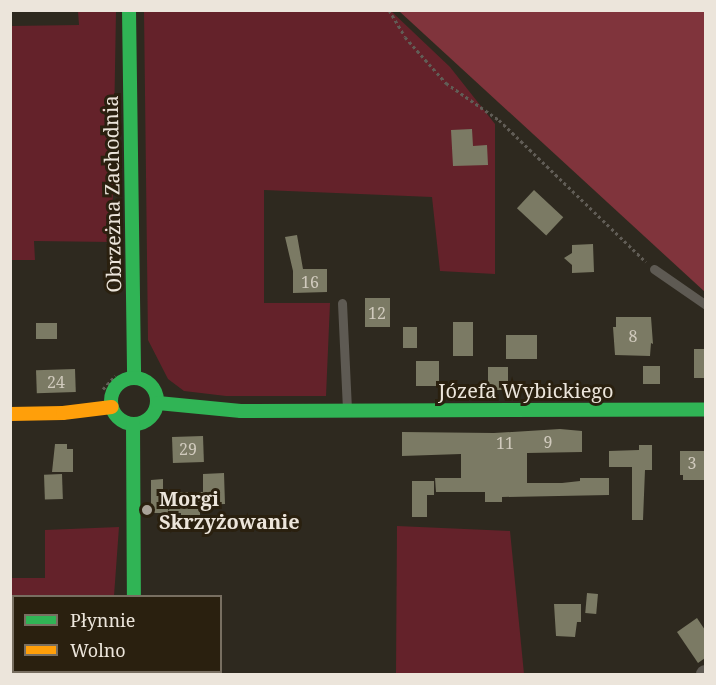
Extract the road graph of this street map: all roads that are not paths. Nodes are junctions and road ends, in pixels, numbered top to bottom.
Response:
1 (129, 10) edge
2 (654, 269) road end
3 (342, 303) dead end
4 (705, 305) edge
5 (134, 377) junction
6 (158, 403) junction
7 (112, 407) junction
8 (705, 409) edge
9 (348, 411) junction
10 (10, 414) edge
11 (134, 424) junction
12 (134, 595) edge

1 - 5 street, Obrzeżna Zachodnia
2 - 4 lane
3 - 9 lane
5 - 6 street
5 - 7 street
6 - 9 street, Józefa Wybickiego
6 - 11 street
7 - 10 street
7 - 11 street
8 - 9 street, Józefa Wybickiego
11 - 12 street

